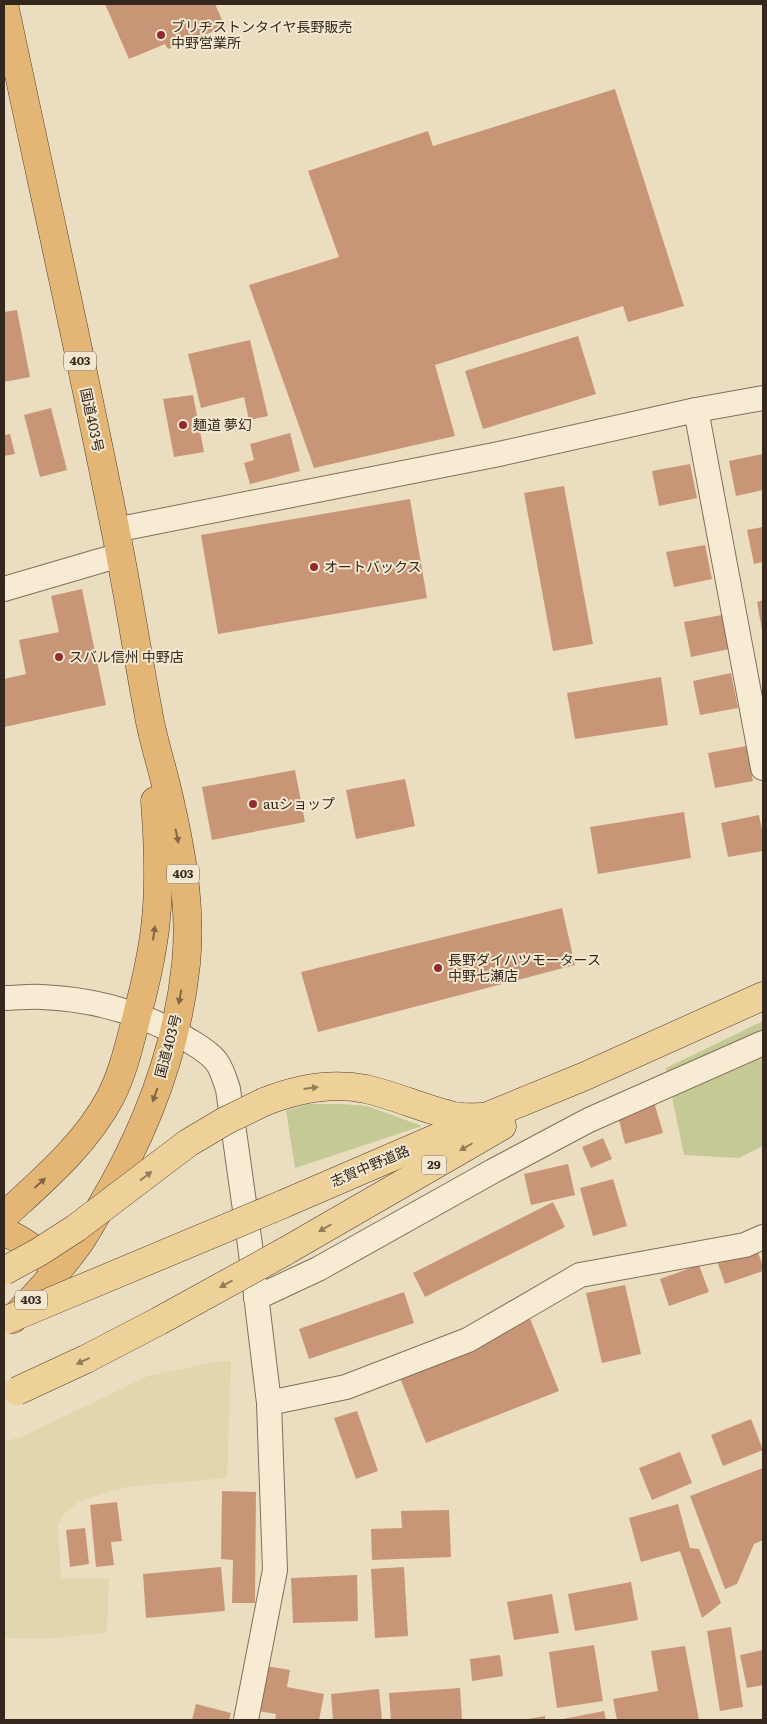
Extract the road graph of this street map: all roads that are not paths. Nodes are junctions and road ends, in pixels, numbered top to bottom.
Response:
1 (4, 4) edge
2 (763, 398) edge
3 (696, 410) junction
4 (118, 542) junction
5 (4, 589) edge
6 (149, 720) junction
7 (763, 768) edge
8 (763, 996) edge
9 (4, 998) edge
10 (137, 1015) junction
11 (174, 1032) junction
12 (763, 1042) edge
13 (583, 1077) junction
14 (484, 1117) junction
15 (4, 1216) edge
16 (4, 1232) edge
17 (763, 1237) edge
18 (57, 1270) junction
19 (4, 1271) edge
20 (256, 1298) junction
21 (4, 1321) edge
22 (4, 1328) edge
23 (10, 1394) edge
24 (269, 1403) junction
25 (246, 1720) edge

1 - 4 highway, 国道403号 / 403
2 - 3 street
3 - 4 street
3 - 7 street
4 - 5 street
4 - 6 highway, 国道403号 / 403
10 -> 6 highway, 国道403号 / 403
6 -> 11 highway, 国道403号 / 403
8 - 13 main road, 志賀中野道路 / 29
9 - 10 street
10 - 11 street
15 -> 10 highway, 国道403号 / 403
11 -> 18 highway, 国道403号 / 403
11 - 20 street
12 - 20 street
13 - 14 main road, 志賀中野道路 / 29
13 -> 23 main road, 29, bridge
19 -> 14 main road, 29, bridge
14 - 21 main road, 志賀中野道路 / 29, bridge
16 - 18 highway
17 - 24 street
18 - 22 highway, 国道403号 / 403
20 - 24 street
24 - 25 street

